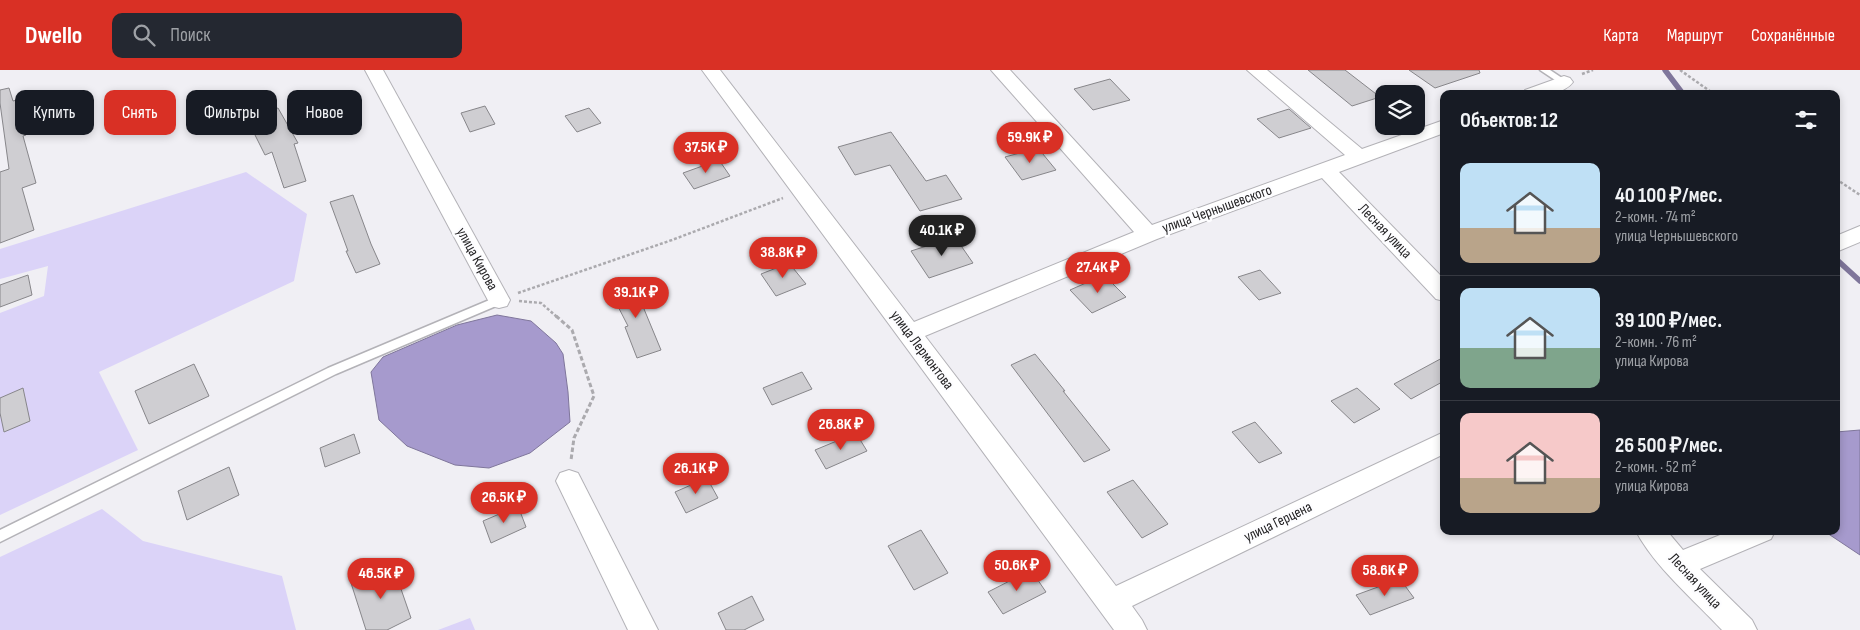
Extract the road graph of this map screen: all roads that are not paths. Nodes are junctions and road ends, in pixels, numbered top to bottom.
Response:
1 (374, 70) edge
2 (712, 70) edge
3 (1000, 70) edge
4 (1256, 70) edge
5 (1544, 70) edge
6 (1564, 82) joint
7 (1543, 90) edge
8 (1440, 127) edge
9 (1359, 157) junction
10 (1326, 170) junction
11 (1145, 230) junction
12 (1860, 233) edge
13 (1840, 243) edge
14 (1440, 289) edge
15 (499, 300) joint
16 (910, 333) junction
17 (1440, 444) edge
18 (569, 481) road end
19 (1653, 535) edge
20 (1751, 535) edge
21 (0, 536) edge
22 (1678, 565) junction
23 (1111, 602) junction
24 (643, 630) edge
25 (1132, 630) edge
26 (1742, 630) edge

1 - 15 street, улица Кирова
2 - 16 street, улица Лермонтова
3 - 11 street
4 - 9 street
5 - 6 lane
6 - 7 street
8 - 9 street, улица Чернышевского
9 - 10 street, улица Чернышевского
10 - 11 street, улица Чернышевского
10 - 14 street, Лесная улица
11 - 16 street, улица Чернышевского
12 - 13 street
15 - 21 lane
16 - 23 street, улица Лермонтова
17 - 23 street, улица Герцена
18 - 24 street
19 - 22 street, Лесная улица
20 - 22 street
22 - 26 street, Лесная улица
23 - 25 street, улица Лермонтова

